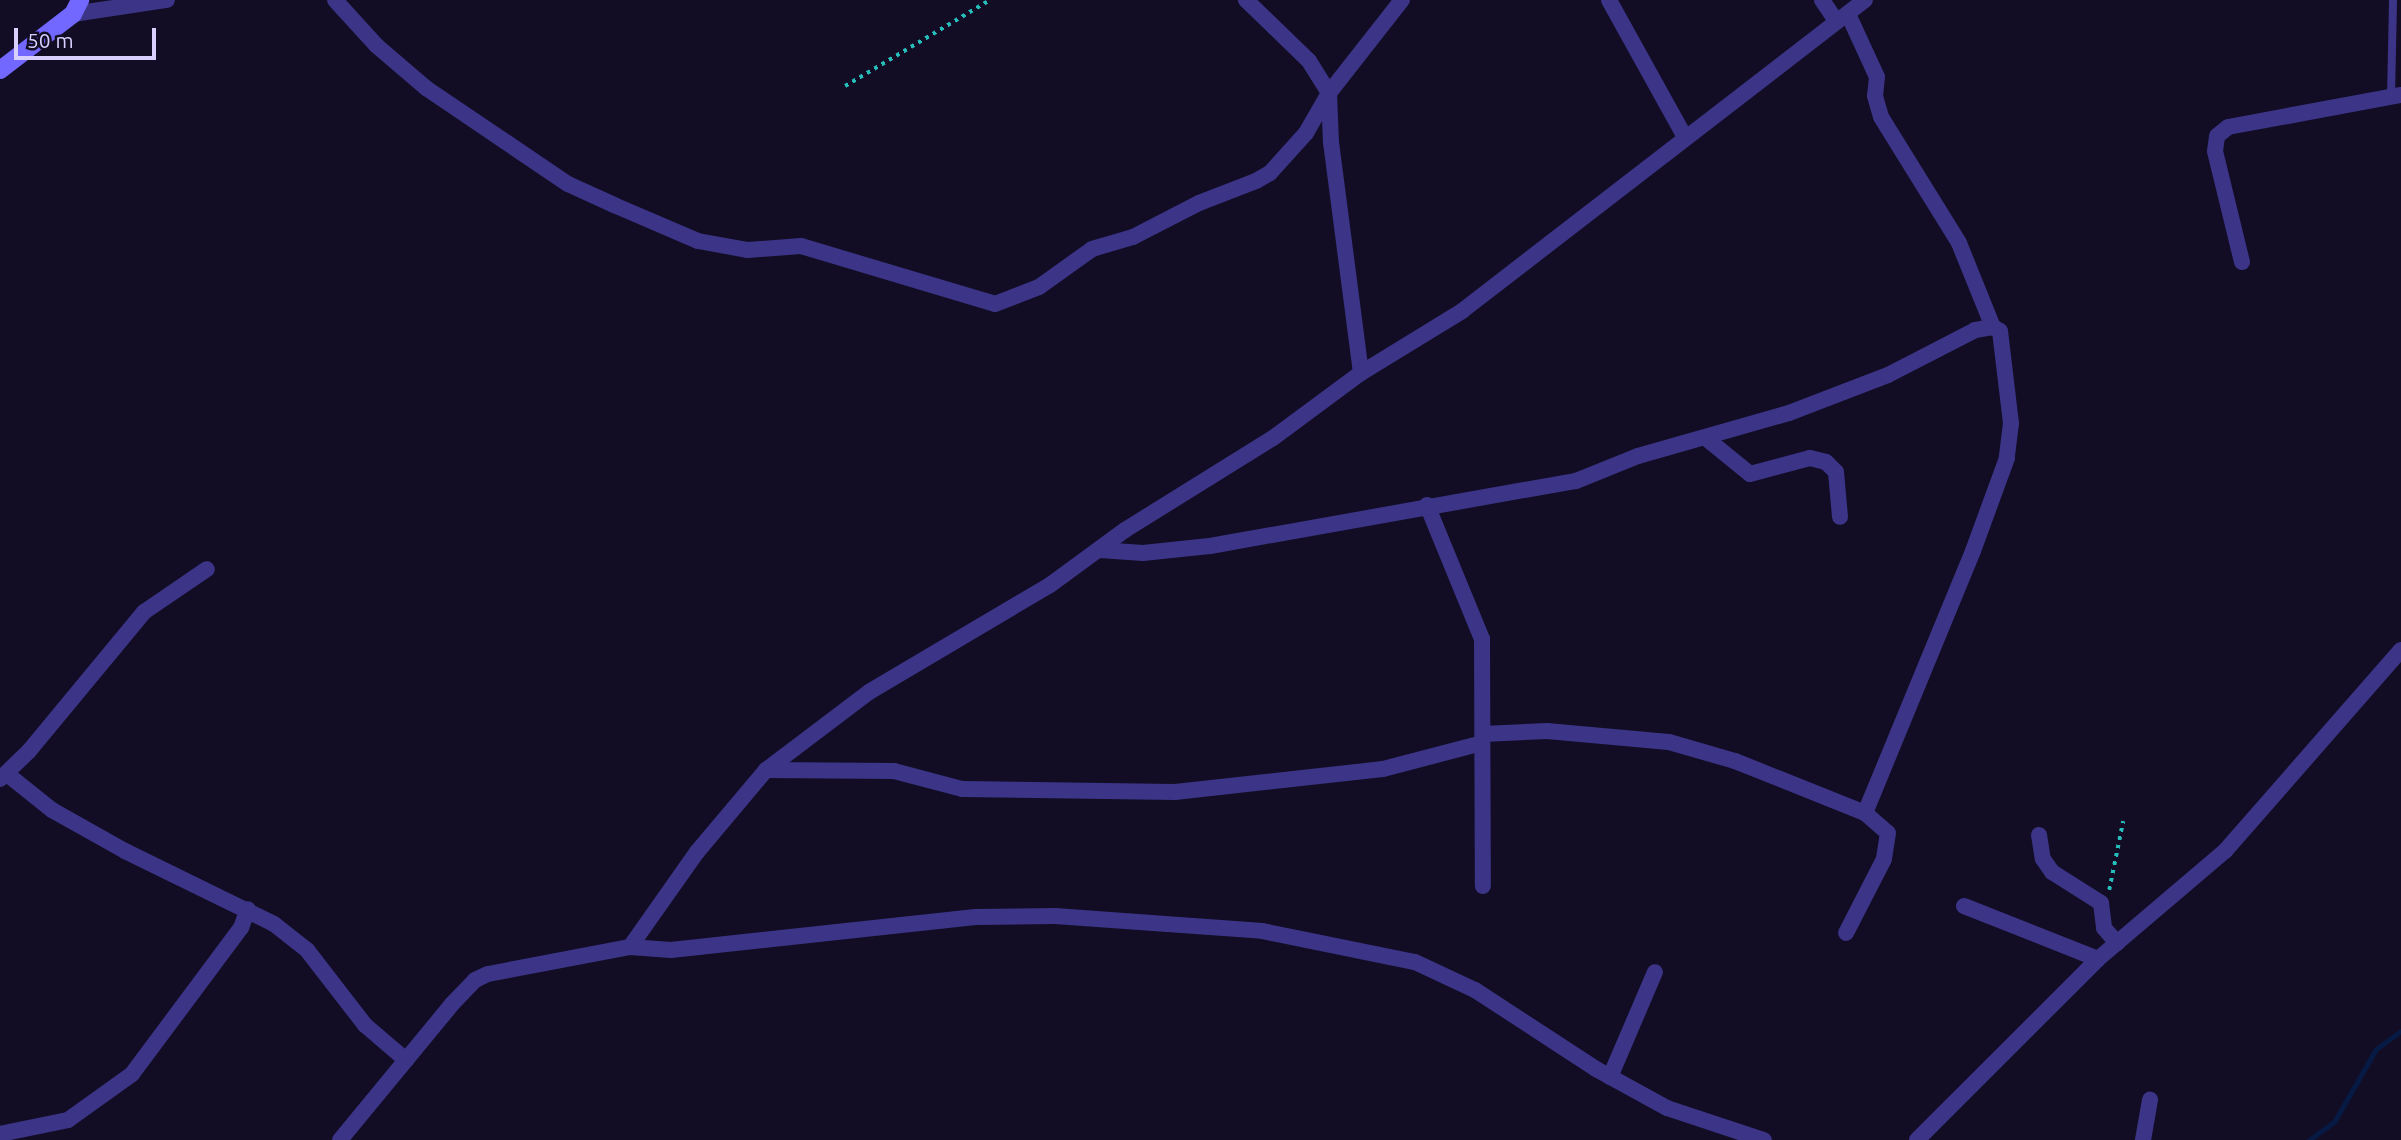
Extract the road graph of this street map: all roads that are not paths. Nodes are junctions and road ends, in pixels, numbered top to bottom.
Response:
1 (167, 0) edge
2 (335, 0) edge
3 (1246, 0) edge
4 (1402, 0) edge
5 (1609, 0) edge
6 (1822, 0) edge
7 (1865, 0) edge
8 (2393, 0) edge
9 (76, 7) edge
10 (1842, 17) junction
11 (0, 70) edge
12 (1329, 93) junction
13 (2396, 96) edge
14 (1685, 137) junction
15 (2242, 262) dead end
16 (1993, 327) junction
17 (1361, 373) junction
18 (1707, 439) junction
19 (1427, 505) junction
20 (1840, 517) dead end
21 (1100, 550) junction
22 (206, 569) dead end
23 (2401, 650) edge
24 (1482, 738) junction
25 (766, 770) junction
26 (3, 776) edge
27 (1864, 813) junction
28 (2039, 835) dead end
29 (1483, 886) dead end
30 (1964, 906) dead end
31 (248, 909) junction
32 (1846, 933) dead end
33 (2117, 943) junction
34 (630, 947) junction
35 (2098, 960) junction
36 (1655, 972) dead end
37 (406, 1060) junction
38 (1610, 1077) junction
39 (2150, 1100) dead end
40 (0, 1134) edge
41 (1934, 1135) edge
42 (340, 1140) edge
43 (1764, 1140) edge
44 (1917, 1140) edge
45 (2143, 1140) edge

1 - 9 street
2 - 12 street
3 - 12 street
4 - 12 street
5 - 14 street
6 - 10 street
7 - 10 street
8 - 13 lane
9 - 11 main road
10 - 14 street
10 - 16 street
12 - 17 street
13 - 15 street
14 - 17 street
16 - 18 street
16 - 27 street
17 - 21 street
18 - 19 street
18 - 20 street
19 - 21 street
19 - 24 street
21 - 25 street
22 - 26 street
23 - 33 street
24 - 25 street
24 - 27 street
24 - 29 street
25 - 34 street
26 - 31 street
27 - 32 street
28 - 33 street
30 - 35 street
31 - 37 street
31 - 40 street
33 - 35 street
34 - 37 street
34 - 38 street
35 - 41 street
36 - 38 street
37 - 42 street
38 - 43 street
39 - 45 street
41 - 44 street

